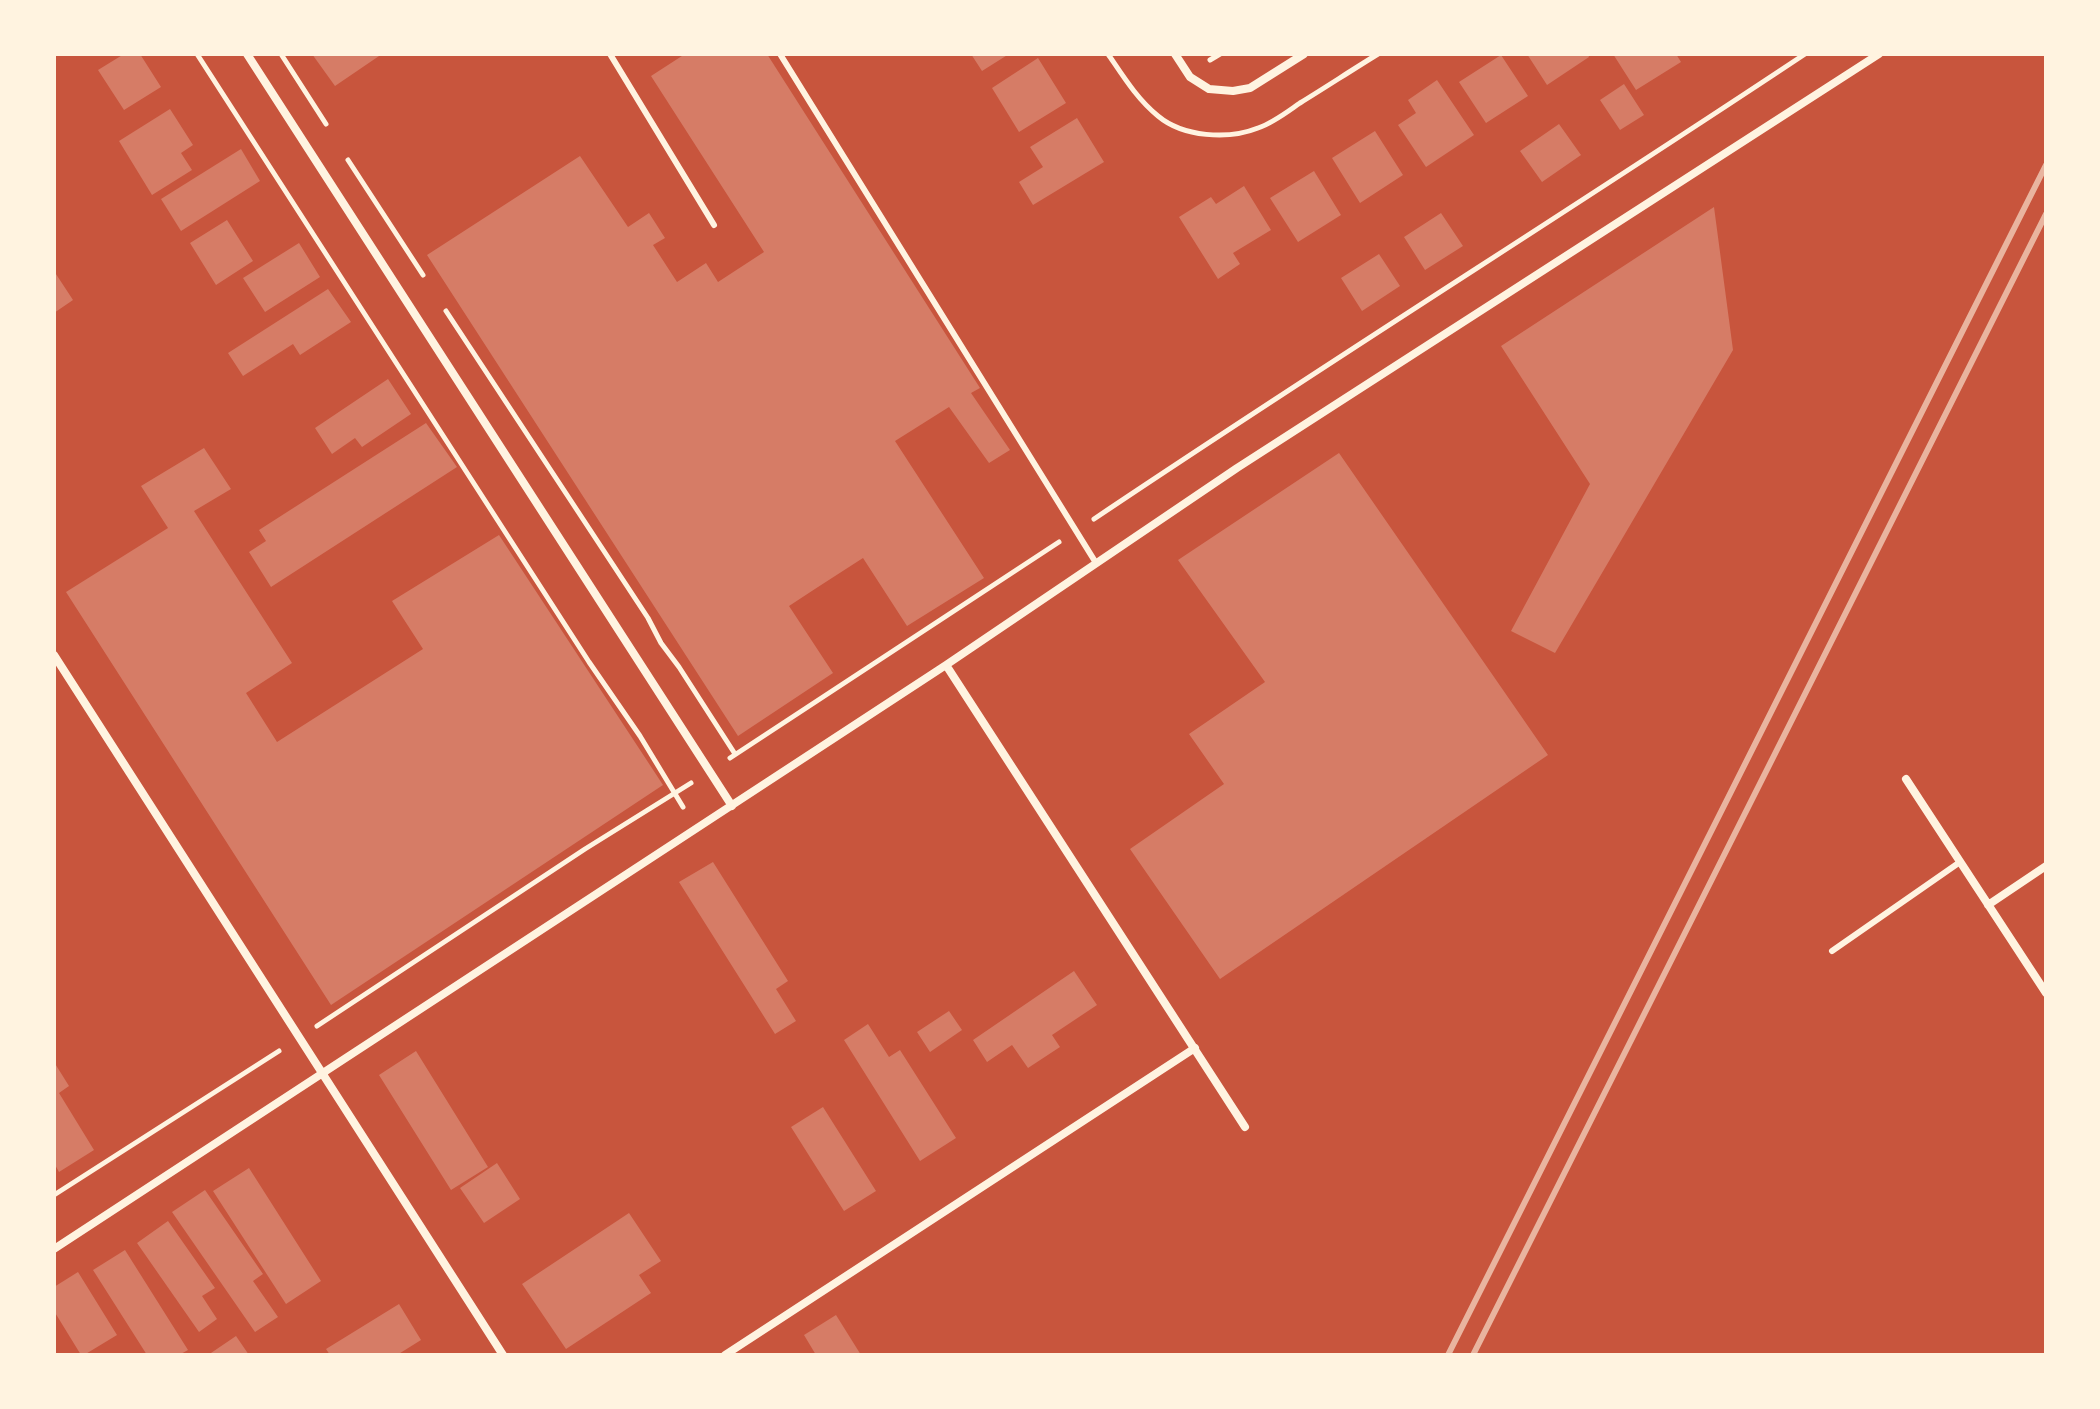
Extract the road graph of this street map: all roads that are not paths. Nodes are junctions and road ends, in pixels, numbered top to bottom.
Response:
1 (247, 54) edge
2 (610, 54) edge
3 (780, 54) edge
4 (1175, 54) edge
5 (1304, 54) edge
6 (1879, 54) edge
7 (714, 225) dead end
8 (1096, 563) junction
9 (54, 655) edge
10 (946, 665) junction
11 (1906, 779) dead end
12 (732, 806) junction
13 (1960, 862) junction
14 (2046, 866) edge
15 (1988, 905) junction
16 (1832, 951) dead end
17 (2046, 993) edge
18 (1195, 1048) junction
19 (324, 1074) junction
20 (1245, 1127) dead end
21 (54, 1249) edge
22 (503, 1355) edge
23 (725, 1355) edge

1 - 12 street
2 - 7 lane
3 - 8 lane
4 - 5 street
6 - 8 street
8 - 10 street
9 - 19 street
10 - 12 street
10 - 18 street
11 - 13 street
12 - 19 street
13 - 15 street
13 - 16 lane
14 - 15 street
15 - 17 street
18 - 20 street
18 - 23 street
19 - 21 street
19 - 22 street

